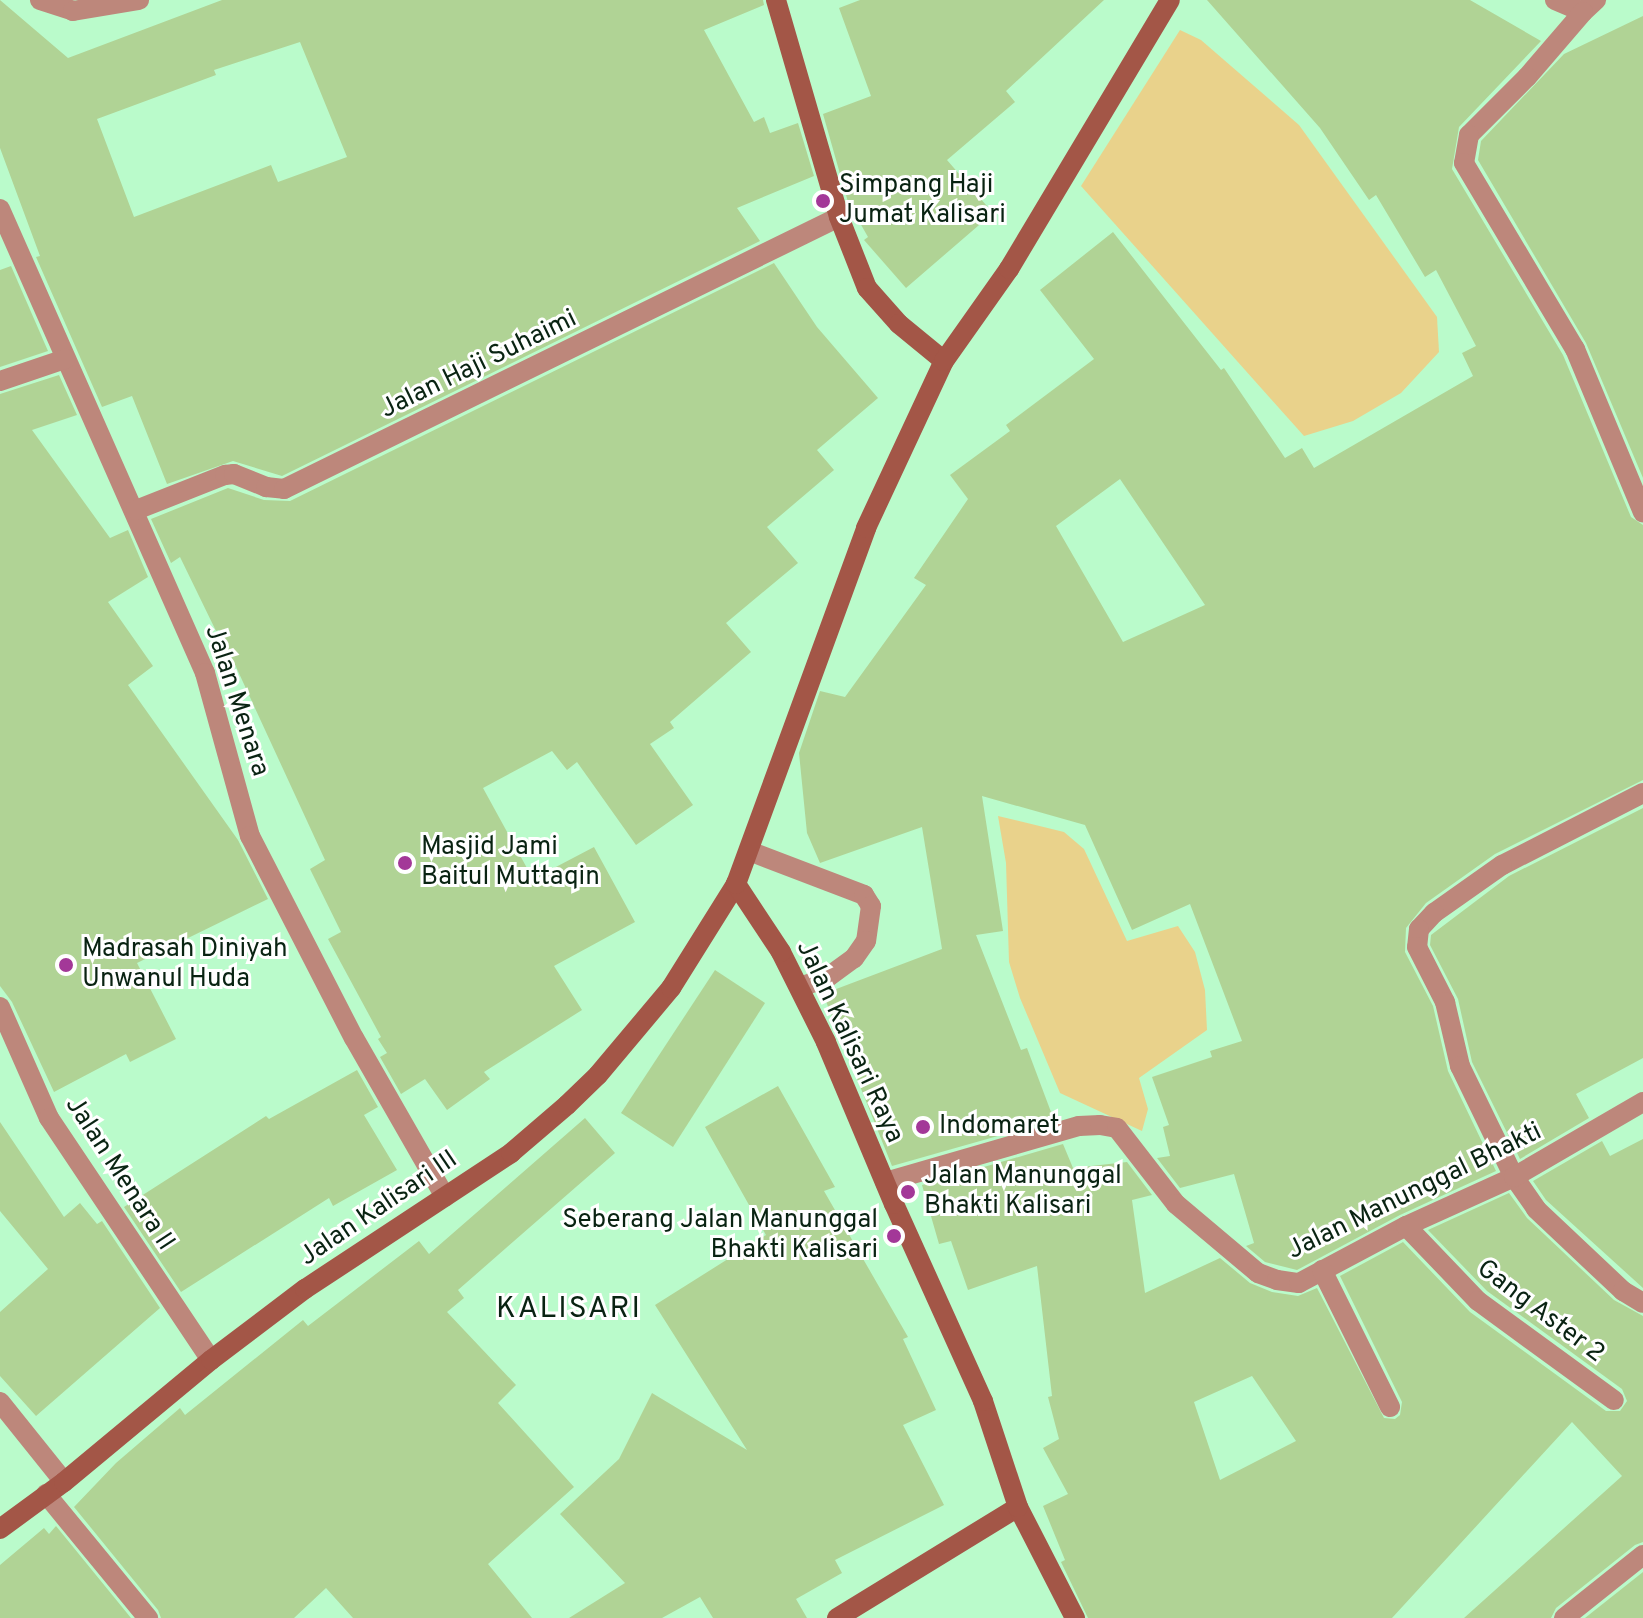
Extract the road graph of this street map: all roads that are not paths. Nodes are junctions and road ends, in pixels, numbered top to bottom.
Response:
1 (40, 0) edge
2 (139, 0) edge
3 (776, 0) edge
4 (1170, 0) edge
5 (1555, 0) edge
6 (1590, 6) edge
7 (0, 209) edge
8 (839, 217) junction
9 (65, 359) junction
10 (944, 361) junction
11 (0, 381) edge
12 (136, 510) junction
13 (1643, 512) edge
14 (1643, 793) edge
15 (749, 851) junction
16 (736, 884) junction
17 (800, 987) junction
18 (0, 1007) edge
19 (1643, 1102) edge
20 (1514, 1177) junction
21 (885, 1182) junction
22 (445, 1197) junction
23 (1406, 1226) junction
24 (1322, 1270) junction
25 (1643, 1303) edge
26 (211, 1360) junction
27 (1614, 1400) dead end
28 (0, 1402) edge
29 (1390, 1407) dead end
30 (64, 1482) junction
31 (46, 1494) junction
32 (1018, 1507) junction
33 (0, 1529) edge
34 (1643, 1555) edge
35 (148, 1618) edge
36 (837, 1618) edge
37 (1075, 1618) edge
38 (1564, 1618) edge

1 - 2 street
3 - 8 street
4 - 10 street
5 - 6 street
6 - 13 street
7 - 9 street, Jalan Menara
8 - 10 street
8 - 12 street, Jalan Haji Suhaimi
9 - 11 street
9 - 12 street, Jalan Menara
10 - 15 street
12 - 22 street, Jalan Menara
14 - 20 street
15 - 16 street
15 - 17 street
16 - 17 street, Jalan Kalisari Raya
16 - 22 street, Jalan Kalisari III
17 - 21 street, Jalan Kalisari Raya
18 - 26 street, Jalan Menara II
19 - 20 street, Jalan Manunggal Bhakti
20 - 23 street, Jalan Manunggal Bhakti
20 - 25 street
21 - 24 street, Jalan Manunggal Bhakti
21 - 32 street, Jalan Kalisari Raya
22 - 26 street, Jalan Kalisari III
23 - 24 street, Jalan Manunggal Bhakti
23 - 27 street, Gang Aster 2
24 - 29 street
26 - 30 street, Jalan Kalisari III
28 - 30 street
30 - 31 street, Jalan Kalisari III
31 - 33 street, Jalan Kalisari III
31 - 35 street
32 - 36 street
32 - 37 street, Jalan Kalisari Raya
34 - 38 street

